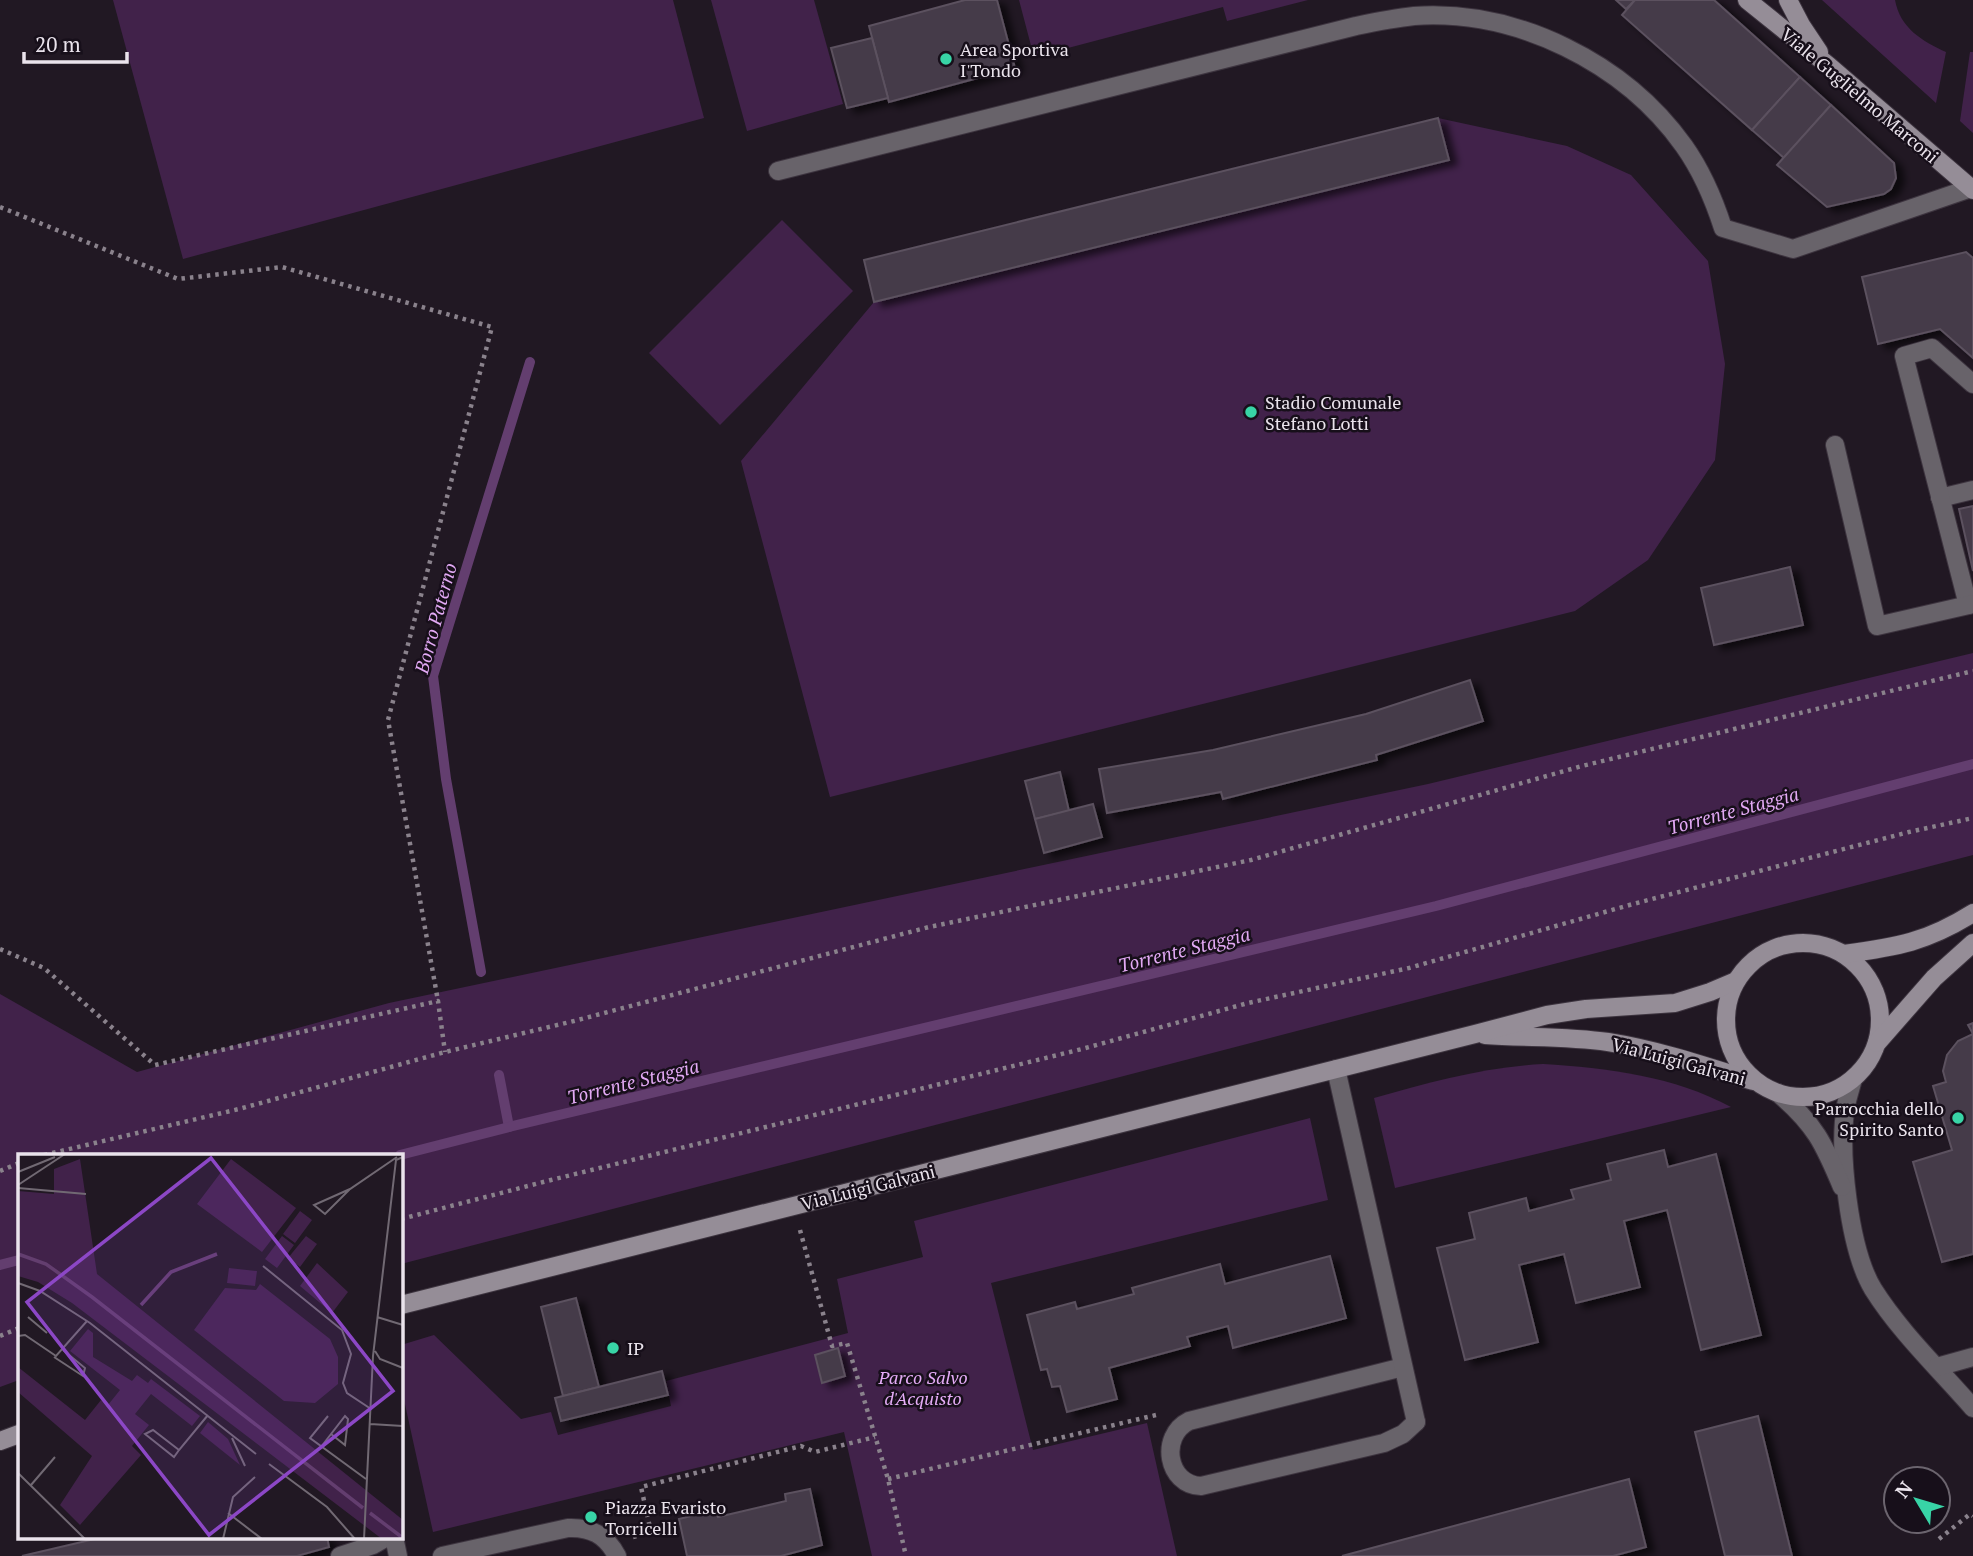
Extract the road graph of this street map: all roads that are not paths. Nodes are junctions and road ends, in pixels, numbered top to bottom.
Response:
1 (1747, 0) edge
2 (1788, 0) edge
3 (1829, 66) junction
4 (778, 171) dead end
5 (1972, 189) edge
6 (1973, 384) edge
7 (1835, 445) dead end
8 (1973, 490) edge
9 (1940, 498) junction
10 (1970, 605) edge
11 (1973, 913) edge
12 (1973, 943) edge
13 (1844, 954) junction
14 (1736, 981) junction
15 (1475, 1034) junction
16 (1877, 1043) junction
17 (1336, 1069) junction
18 (1853, 1079) junction
19 (1757, 1082) junction
20 (1778, 1093) junction
21 (1848, 1202) junction
22 (402, 1305) edge
23 (1973, 1357) edge
24 (1403, 1367) junction
25 (1937, 1367) junction
26 (1973, 1408) edge
27 (18, 1434) edge
28 (0, 1441) edge
29 (385, 1538) edge
30 (394, 1538) edge
31 (613, 1549) edge
32 (340, 1556) edge
33 (398, 1556) edge
34 (442, 1556) edge

1 - 3 main road, Viale Guglielmo Marconi
2 - 3 main road
3 - 5 main road, Viale Guglielmo Marconi
4 - 5 street
6 - 9 street
7 - 10 street
8 - 9 street
9 - 10 street
11 - 13 main road, Via Luigi Galvani
12 - 16 main road, Via Luigi Galvani
13 - 14 main road, Via Luigi Galvani
13 - 16 main road, Via Luigi Galvani
14 - 15 main road, Via Luigi Galvani
14 - 19 main road, Via Luigi Galvani
15 - 17 main road, Via Luigi Galvani
15 - 19 main road, Via Luigi Galvani
16 - 18 main road, Via Luigi Galvani
17 - 22 main road, Via Luigi Galvani
17 - 24 street
18 - 20 main road, Via Luigi Galvani
18 - 21 street
19 - 20 main road, Via Luigi Galvani
20 - 21 street
21 - 25 street
23 - 25 street
24 - 24 street
25 - 26 street
27 - 28 main road
29 - 32 street
30 - 33 street
31 - 34 street

